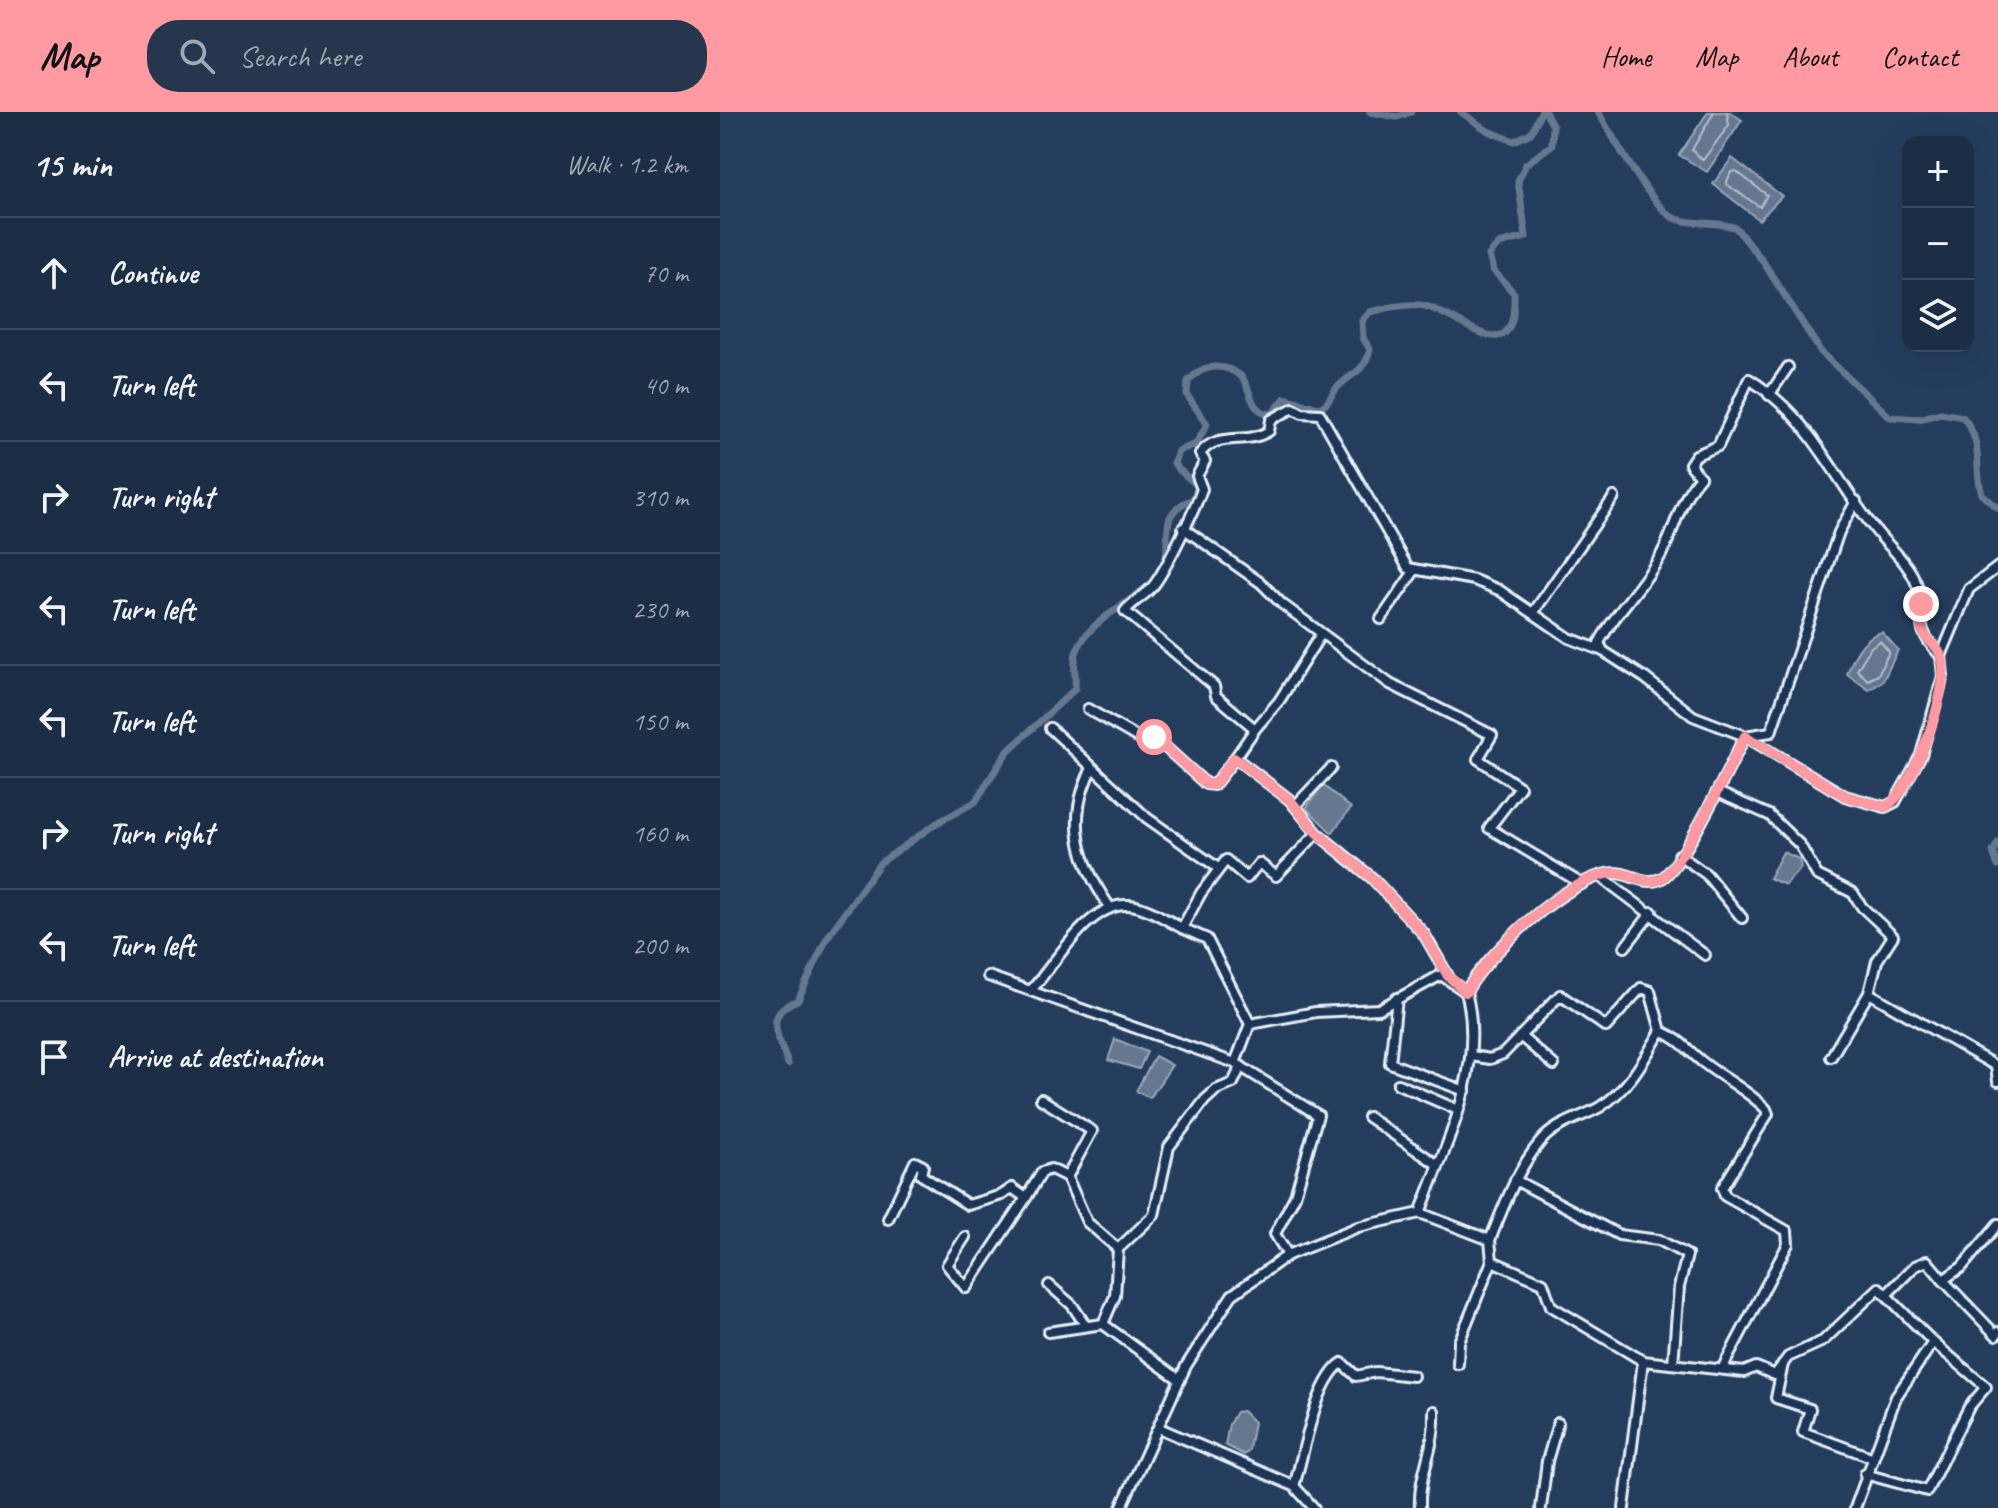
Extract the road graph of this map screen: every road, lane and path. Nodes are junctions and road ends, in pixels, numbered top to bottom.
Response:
1 (1788, 367) dead end
2 (1769, 395) junction
3 (1614, 497) dead end
4 (1856, 501) junction
5 (1183, 528) junction
6 (1998, 567) edge
7 (1415, 570) junction
8 (1533, 613) junction
9 (1381, 619) dead end
10 (1321, 634) junction
11 (1603, 651) junction
12 (1941, 656) junction
13 (1088, 709) dead end
14 (1050, 728) dead end
15 (1255, 729) junction
16 (1745, 736) junction
17 (1235, 758) junction
18 (1331, 768) dead end
19 (1091, 770) junction
20 (1717, 792) junction
21 (1295, 806) junction
22 (1317, 833) junction
23 (1679, 855) junction
24 (1218, 868) junction
25 (1601, 877) junction
26 (1582, 884) junction
27 (1109, 906) junction
28 (1652, 912) junction
29 (1742, 918) dead end
30 (1182, 928) junction
31 (1625, 947) dead end
32 (1705, 955) dead end
33 (988, 976) dead end
34 (1448, 976) junction
35 (1032, 989) junction
36 (1466, 992) junction
37 (1869, 993) junction
38 (1397, 998) junction
39 (1250, 1024) junction
40 (1661, 1031) junction
41 (1520, 1036) junction
42 (1471, 1056) junction
43 (1831, 1057) dead end
44 (1238, 1065) junction
45 (1554, 1065) dead end
46 (1998, 1081) edge
47 (1398, 1084) dead end
48 (1465, 1091) junction
49 (1041, 1099) dead end
50 (1458, 1110) junction
51 (1368, 1117) dead end
52 (1438, 1165) junction
53 (1067, 1177) junction
54 (1515, 1180) junction
55 (1026, 1198) junction
56 (1420, 1213) junction
57 (888, 1219) dead end
58 (1998, 1224) edge
59 (965, 1237) dead end
60 (1490, 1240) junction
61 (1118, 1249) junction
62 (1288, 1255) junction
63 (1492, 1261) junction
64 (1943, 1280) junction
65 (1049, 1285) dead end
66 (1886, 1295) junction
67 (1103, 1324) junction
68 (1086, 1326) junction
69 (1048, 1332) dead end
70 (1998, 1332) edge
71 (1933, 1342) junction
72 (1643, 1361) junction
73 (1458, 1364) dead end
74 (1673, 1364) junction
75 (1783, 1364) junction
76 (1723, 1367) junction
77 (1413, 1376) dead end
78 (1180, 1380) junction
79 (1434, 1411) dead end
80 (1558, 1423) dead end
81 (1159, 1428) junction
82 (1871, 1457) junction
83 (1865, 1474) junction
84 (1294, 1486) junction
85 (1121, 1508) edge
86 (1314, 1508) edge
87 (1420, 1508) edge
88 (1541, 1508) edge
89 (1624, 1508) edge
90 (1855, 1508) edge

1 - 2 street
2 - 4 street
2 - 11 street
3 - 8 street
4 - 12 street
4 - 16 street
5 - 7 street
5 - 10 street
5 - 15 street
6 - 12 street
7 - 8 street
7 - 9 street
8 - 11 street
10 - 15 street
10 - 26 street
11 - 16 street
12 - 16 street
13 - 17 street
14 - 19 street
15 - 17 street
16 - 20 street
17 - 21 street
18 - 21 street
19 - 24 street
19 - 27 street
20 - 23 street
20 - 37 street
21 - 22 street
22 - 24 street
22 - 34 street
23 - 25 street
23 - 29 street
24 - 30 street
25 - 26 street
25 - 28 street
26 - 36 street
27 - 30 street
27 - 35 street
28 - 31 street
28 - 32 street
30 - 39 street
33 - 35 street
34 - 36 street
34 - 38 street
35 - 44 street
36 - 42 street
37 - 43 street
37 - 46 street
38 - 39 street
38 - 48 street
39 - 44 street
40 - 41 street
40 - 54 street
40 - 76 street
41 - 42 street
41 - 45 street
42 - 48 street
44 - 61 street
44 - 62 street
47 - 50 street
48 - 50 street
49 - 53 street
50 - 52 street
51 - 52 street
52 - 56 street
53 - 55 street
53 - 61 street
54 - 60 street
54 - 74 street
55 - 57 street
55 - 59 street
56 - 60 street
56 - 62 street
58 - 64 street
60 - 63 street
61 - 67 street
62 - 78 street
63 - 72 street
63 - 73 street
64 - 66 street
64 - 70 street
65 - 68 street
66 - 71 street
66 - 75 street
67 - 68 street
67 - 78 street
68 - 69 street
71 - 82 street
71 - 83 street
72 - 74 street
72 - 89 street
74 - 76 street
75 - 76 street
75 - 82 street
77 - 84 street
78 - 81 street
79 - 87 street
80 - 88 street
81 - 84 street
81 - 85 street
82 - 83 street
83 - 90 street
84 - 86 street

